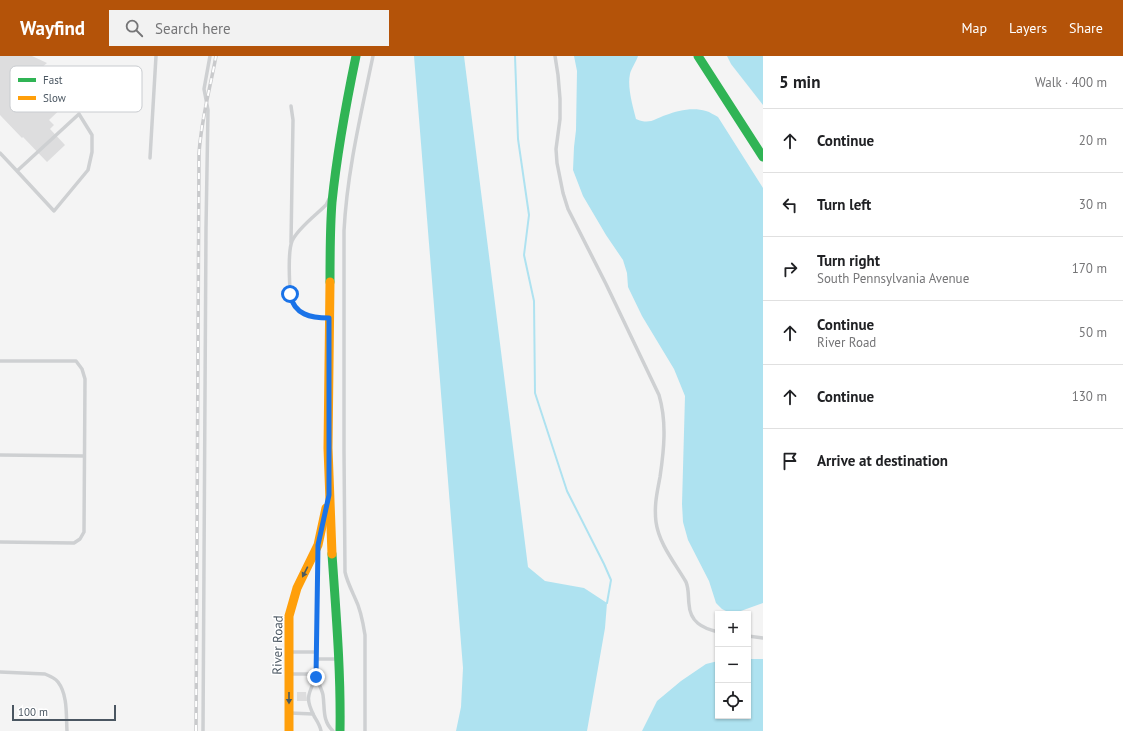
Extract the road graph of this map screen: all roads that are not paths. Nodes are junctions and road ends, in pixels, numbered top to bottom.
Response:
1 (156, 56) edge
2 (210, 56) edge
3 (356, 56) edge
4 (373, 56) edge
5 (555, 56) edge
6 (698, 56) edge
7 (291, 106) dead end
8 (0, 153) edge
9 (763, 157) edge
10 (150, 158) dead end
11 (17, 171) junction
12 (334, 183) junction
13 (291, 245) junction
14 (329, 318) junction
15 (0, 361) edge
16 (0, 455) edge
17 (84, 456) junction
18 (329, 495) junction
19 (0, 542) edge
20 (318, 545) junction
21 (715, 631) edge
22 (751, 636) edge
23 (763, 638) edge
24 (288, 652) junction
25 (316, 652) junction
26 (316, 659) junction
27 (339, 660) junction
28 (0, 672) edge
29 (289, 674) junction
30 (316, 675) junction
31 (289, 713) junction
32 (313, 714) junction
33 (67, 731) edge
34 (204, 731) edge
35 (289, 731) edge
36 (321, 731) edge
37 (333, 731) edge
38 (340, 731) edge
39 (365, 731) edge

1 - 10 lane
2 - 34 lane
3 - 12 street
4 - 39 lane
5 - 21 lane
6 - 9 street
7 - 13 lane
8 - 11 lane
11 - 11 lane
12 - 13 lane
12 - 14 street
13 - 14 lane
14 - 18 street
15 - 17 lane
16 - 17 lane
17 - 19 lane
18 - 20 street, River Road
18 - 27 street
20 -> 24 street, River Road
20 - 25 lane
22 - 23 lane
24 - 25 lane
24 - 29 street, River Road
25 - 26 lane
26 - 27 lane
26 - 30 lane
27 - 38 street
28 - 33 lane
29 - 30 lane
29 -> 31 street, River Road
30 - 32 lane
30 - 37 lane
31 - 32 lane
31 - 35 street, River Road
32 - 36 lane

